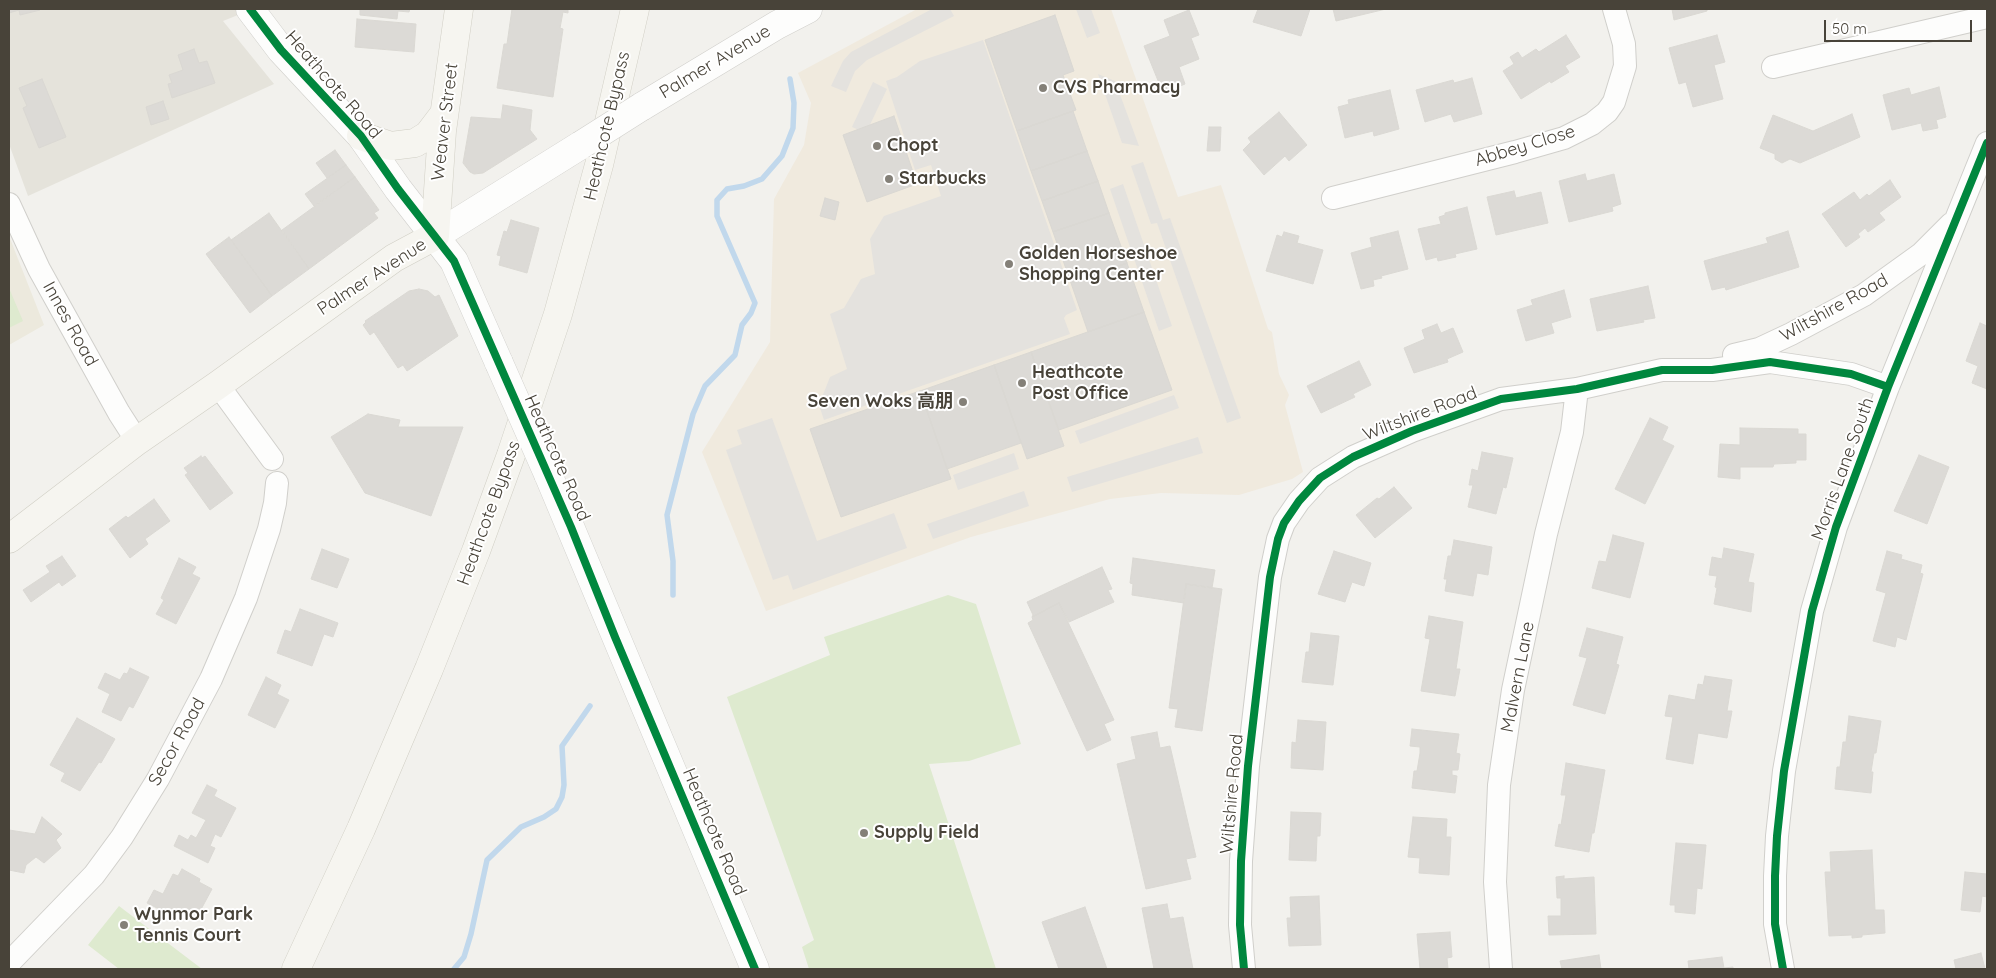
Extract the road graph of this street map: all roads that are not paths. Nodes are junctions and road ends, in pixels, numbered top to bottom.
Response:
1 (250, 9) edge
2 (459, 9) edge
3 (635, 9) edge
4 (808, 9) edge
5 (1614, 9) edge
6 (1987, 17) edge
7 (1773, 67) dead end
8 (444, 114) junction
9 (361, 136) junction
10 (1987, 143) edge
11 (1333, 198) dead end
12 (9, 204) edge
13 (1957, 218) junction
14 (435, 236) junction
15 (1694, 369) junction
16 (218, 385) junction
17 (1888, 387) junction
18 (1578, 389) junction
19 (137, 441) junction
20 (272, 459) dead end
21 (277, 483) dead end
22 (9, 539) edge
23 (9, 963) edge
24 (296, 969) edge
25 (755, 969) edge
26 (1244, 969) edge
27 (1501, 969) edge
28 (1783, 969) edge

1 - 9 street, Heathcote Road
2 - 8 main road, Weaver Street
3 - 24 main road, Heathcote Bypass
4 - 14 street, Palmer Avenue, bridge
5 - 11 street, Abbey Close
6 - 7 street
8 - 9 main road
8 - 14 main road, Weaver Street
9 - 14 street, Heathcote Road
10 - 13 street, Morris Lane South
12 - 19 street, Innes Road
13 - 15 street, Wiltshire Road
13 - 17 street, Morris Lane South
14 - 16 main road, Palmer Avenue
14 - 25 street, Heathcote Road, bridge
15 - 17 street, Wiltshire Road
15 - 18 street, Wiltshire Road
16 - 19 main road, Palmer Avenue
16 - 20 street
17 - 28 street, Morris Lane South
18 - 26 street, Wiltshire Road
18 - 27 street, Malvern Lane
19 - 22 main road, Palmer Avenue
21 - 23 street, Secor Road

